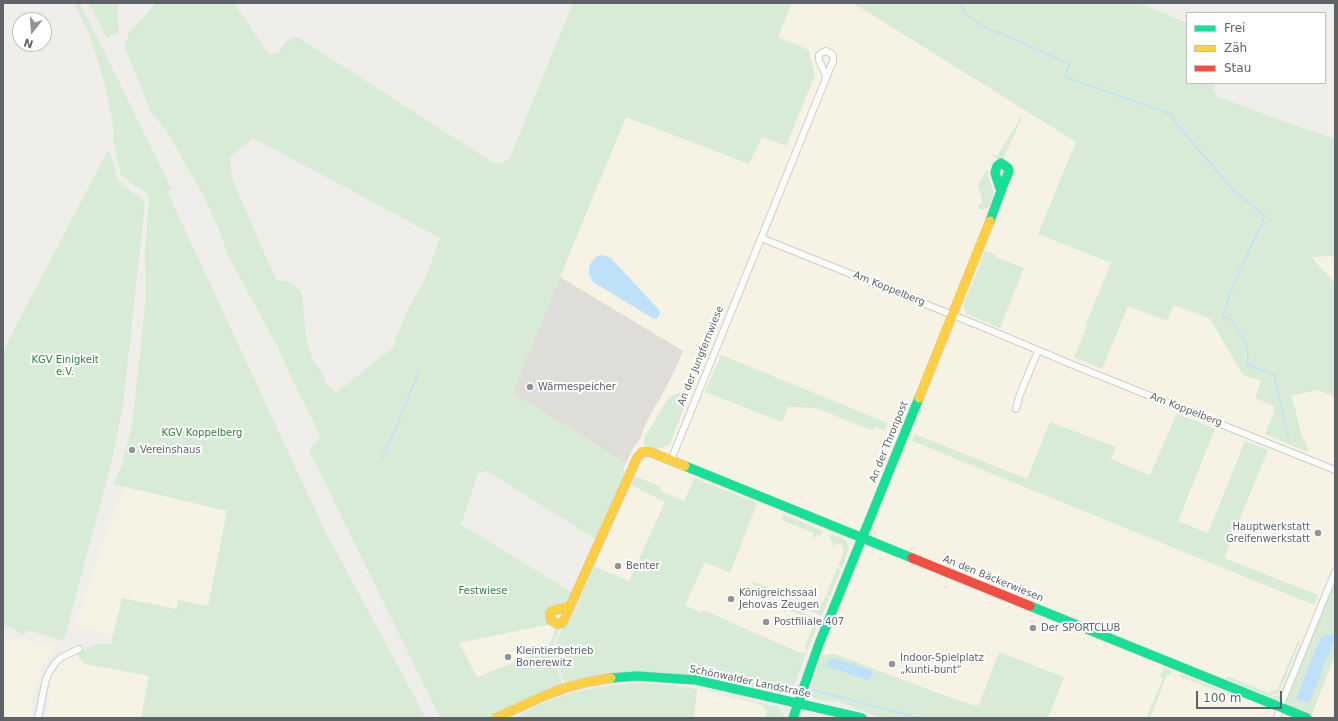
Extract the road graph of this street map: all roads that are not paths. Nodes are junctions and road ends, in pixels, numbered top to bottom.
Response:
1 (826, 76) dead end
2 (1001, 191) dead end
3 (761, 238) junction
4 (952, 315) junction
5 (1038, 350) junction
6 (1016, 409) dead end
7 (671, 460) junction
8 (1335, 470) edge
9 (861, 538) junction
10 (1335, 572) edge
11 (571, 604) dead end
12 (79, 649) dead end
13 (797, 703) junction
14 (1280, 707) junction
15 (38, 718) edge
16 (496, 718) edge
17 (792, 718) edge
18 (862, 718) edge
19 (1277, 718) edge
20 (1307, 718) edge

1 - 3 street, An der Jungfernwiese
2 - 4 street, An der Thronpost
3 - 4 street, Am Koppelberg
3 - 7 street, An der Jungfernwiese
4 - 5 street, Am Koppelberg
4 - 9 street, An der Thronpost
5 - 6 street
5 - 8 street, Am Koppelberg
7 - 9 street, An den Bäckerwiesen
7 - 11 street
9 - 13 street, An der Thronpost
9 - 14 street, An den Bäckerwiesen
10 - 14 street
12 - 15 street
13 - 16 street, Schönwalder Landstraße
13 - 17 street, An der Thronpost
13 - 18 street, Schönwalder Landstraße
14 - 19 street
14 - 20 street, An den Bäckerwiesen

